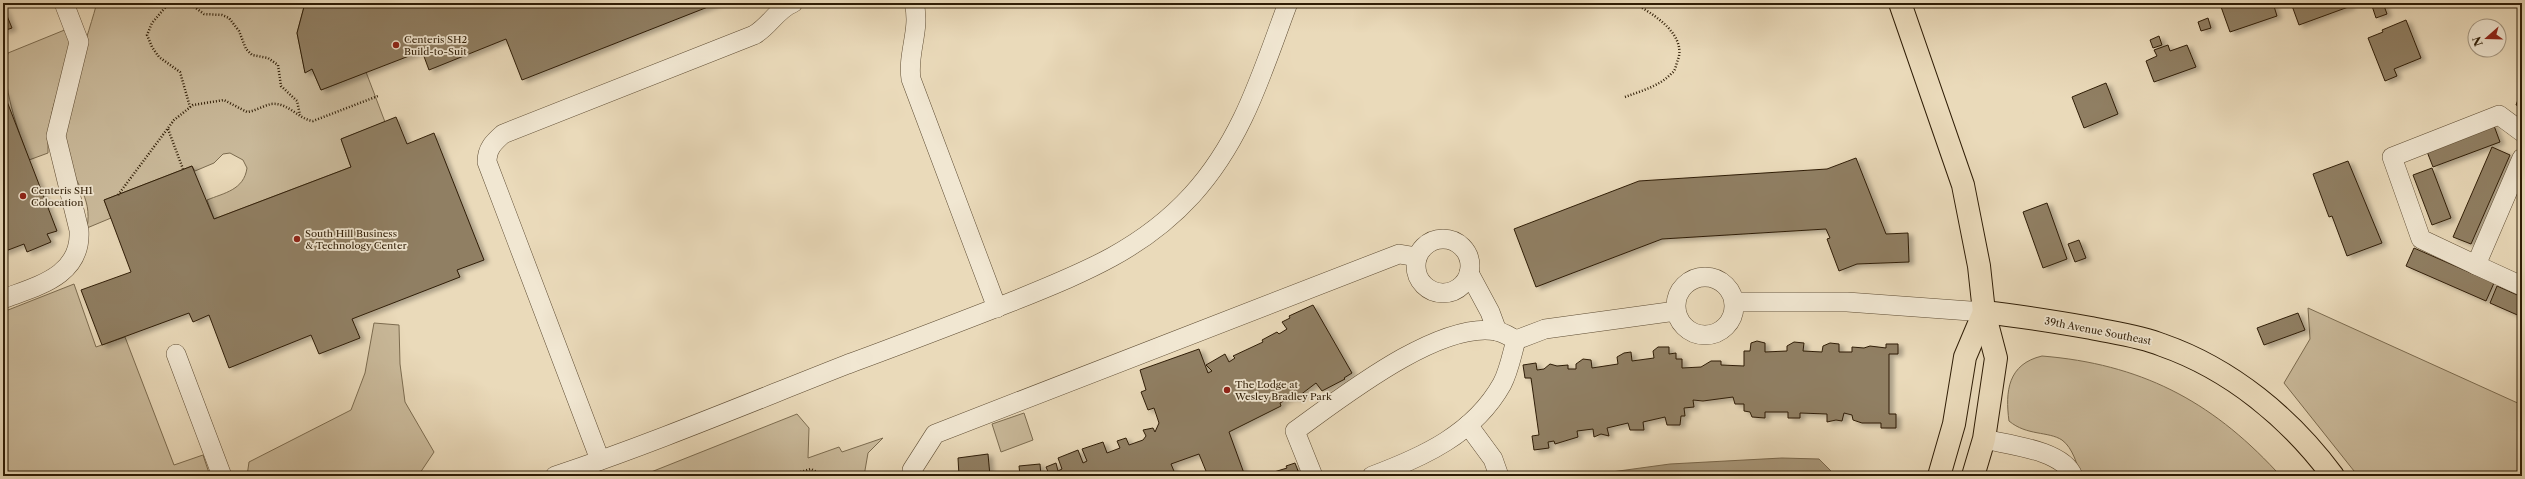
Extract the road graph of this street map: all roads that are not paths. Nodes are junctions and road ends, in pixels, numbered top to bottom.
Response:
1 (64, 3) edge
2 (914, 3) edge
3 (1288, 3) edge
4 (1900, 3) edge
5 (788, 4) edge
6 (2522, 132) edge
7 (2522, 158) edge
8 (1417, 257) junction
9 (2476, 265) junction
10 (1469, 273) junction
11 (2522, 286) edge
12 (3, 299) edge
13 (1734, 302) junction
14 (996, 308) junction
15 (1676, 311) junction
16 (1984, 312) junction
17 (1497, 331) junction
18 (1516, 340) junction
19 (176, 354) dead end
20 (1468, 425) junction
21 (1984, 439) junction
22 (600, 460) junction
23 (912, 470) dead end
24 (222, 476) edge
25 (555, 476) edge
26 (1313, 476) edge
27 (1372, 476) edge
28 (1499, 476) edge
29 (1939, 476) edge
30 (1973, 476) edge
31 (2073, 476) edge
32 (2333, 476) edge

1 - 12 street
2 - 14 street
3 - 14 street
4 - 16 main road
5 - 22 street
6 - 9 street
7 - 9 street
8 - 10 street
8 - 10 street
8 - 23 street
9 - 11 street
10 - 17 street
13 - 15 street
13 - 15 street
13 - 16 street
14 - 22 street
15 - 18 street
16 - 21 main road
16 - 29 main road
16 - 32 main road, 39th Avenue Southeast
17 - 18 street
17 - 26 street
18 - 20 street
19 - 24 street
20 - 27 street
20 - 28 street
21 - 30 main road
21 - 31 street
22 - 25 street

